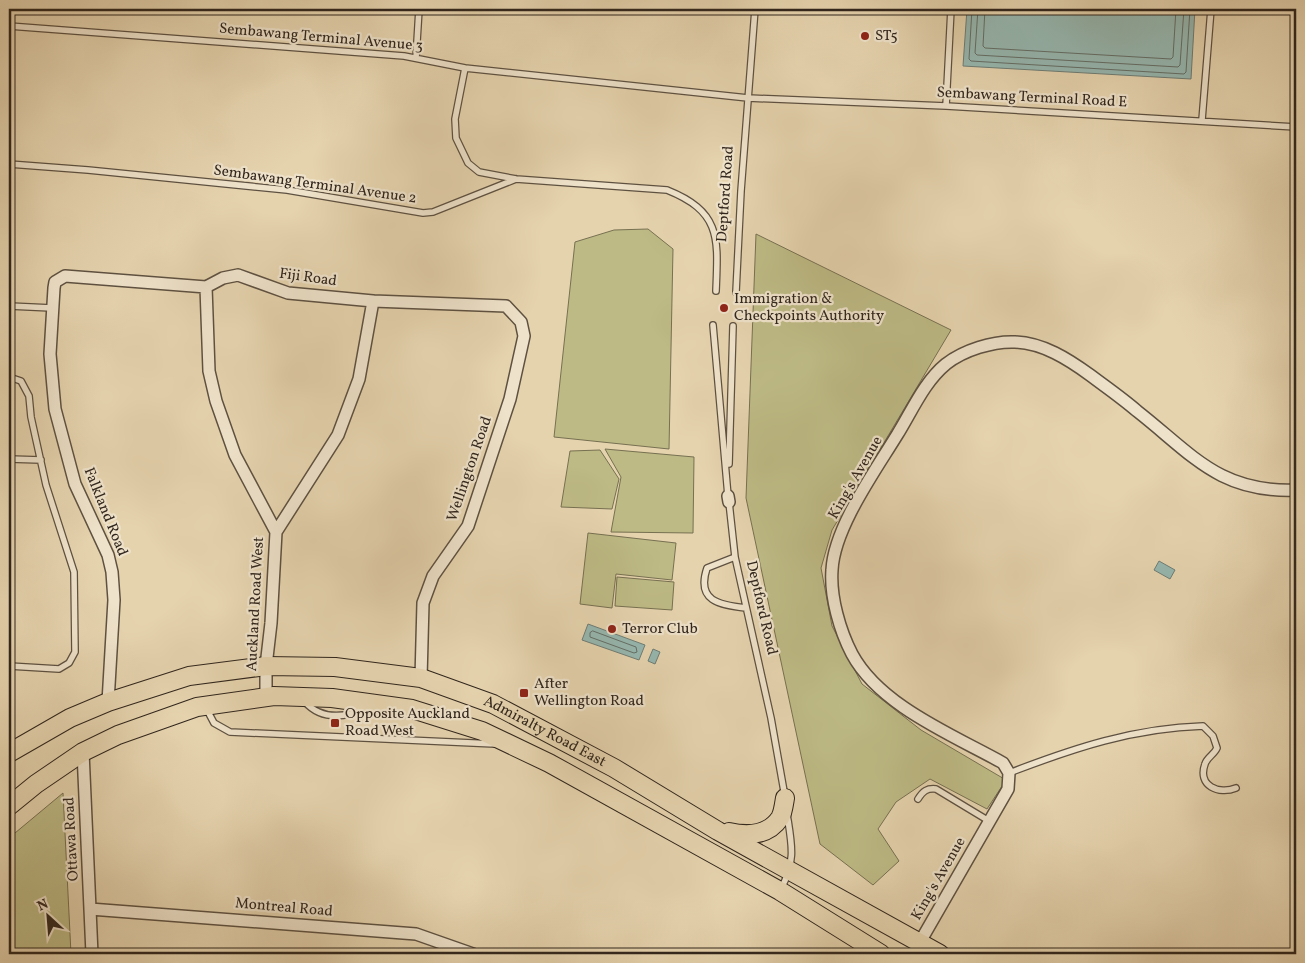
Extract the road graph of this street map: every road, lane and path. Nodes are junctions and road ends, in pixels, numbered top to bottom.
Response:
1 (419, 9) edge
2 (755, 9) edge
3 (952, 9) edge
4 (1211, 9) edge
5 (9, 26) edge
6 (416, 58) junction
7 (465, 68) junction
8 (748, 98) junction
9 (946, 106) junction
10 (1202, 120) junction
11 (1296, 127) edge
12 (9, 164) edge
13 (516, 179) junction
14 (60, 278) joint
15 (206, 287) junction
16 (716, 291) dead end
17 (736, 292) dead end
18 (372, 301) junction
19 (9, 306) edge
20 (52, 308) junction
21 (521, 322) joint
22 (713, 325) dead end
23 (733, 326) dead end
24 (9, 377) edge
25 (9, 459) edge
26 (41, 460) junction
27 (1296, 490) edge
28 (728, 499) junction
29 (276, 532) junction
30 (734, 557) junction
31 (746, 608) junction
32 (9, 666) edge
33 (266, 666) junction
34 (421, 678) junction
35 (266, 697) junction
36 (108, 702) junction
37 (204, 706) junction
38 (509, 744) junction
39 (83, 752) junction
40 (9, 754) edge
41 (1009, 773) junction
42 (1236, 788) dead end
43 (785, 798) junction
44 (918, 799) dead end
45 (9, 806) edge
46 (989, 821) junction
47 (718, 830) junction
48 (790, 871) junction
49 (780, 891) junction
50 (90, 909) junction
51 (920, 942) junction
52 (92, 954) edge
53 (472, 954) edge
54 (881, 954) edge
55 (940, 954) edge

1 - 6 lane
2 - 8 lane, Deptford Road
3 - 9 lane
4 - 10 lane
5 - 6 lane, Sembawang Terminal Avenue 3
6 - 7 lane, Sembawang Terminal Avenue 3
7 - 8 lane, Sembawang Terminal Avenue 3
7 - 13 lane
8 - 9 lane, Sembawang Terminal Road E
8 - 17 lane, Deptford Road
9 - 10 lane, Sembawang Terminal Road E
10 - 11 lane, Sembawang Terminal Road E
12 - 13 lane, Sembawang Terminal Avenue 2
13 - 16 lane, Sembawang Terminal Avenue 2
14 - 15 street, Fiji Road
14 - 20 street, Falkland Road
15 - 18 street, Fiji Road
15 - 29 street, Auckland Road West
18 - 21 street, Fiji Road
18 - 29 street
19 - 20 lane
20 - 36 street, Falkland Road
21 - 34 street, Wellington Road
22 - 28 lane
23 - 28 lane, Deptford Road
24 - 26 lane
25 - 26 lane
26 - 32 lane
27 - 41 street, King's Avenue
28 - 30 lane, Deptford Road
29 - 33 street, Auckland Road West
30 - 31 lane, Deptford Road
30 - 31 lane
31 - 43 lane, Deptford Road
33 - 34 main road, Admiralty Road East
33 - 35 street, Auckland Road West
33 - 36 main road, Admiralty Road East
34 - 47 main road, Admiralty Road East
35 - 37 main road, Admiralty Road East
35 - 38 main road, Admiralty Road East
36 - 40 main road, Admiralty Road East
37 - 38 lane
37 - 39 main road, Admiralty Road East
38 - 49 main road, Admiralty Road East
39 - 45 main road, Admiralty Road East
39 - 50 street, Ottawa Road
41 - 42 lane
41 - 46 street, King's Avenue
43 - 47 main road
43 - 48 lane, Deptford Road
44 - 46 lane
46 - 51 street, King's Avenue
47 - 48 main road, Admiralty Road East
48 - 49 lane, Deptford Road
48 - 51 main road, Admiralty Road East
49 - 54 main road, Admiralty Road East
50 - 52 street, Ottawa Road
50 - 53 street, Montreal Road
51 - 55 main road, Admiralty Road East

